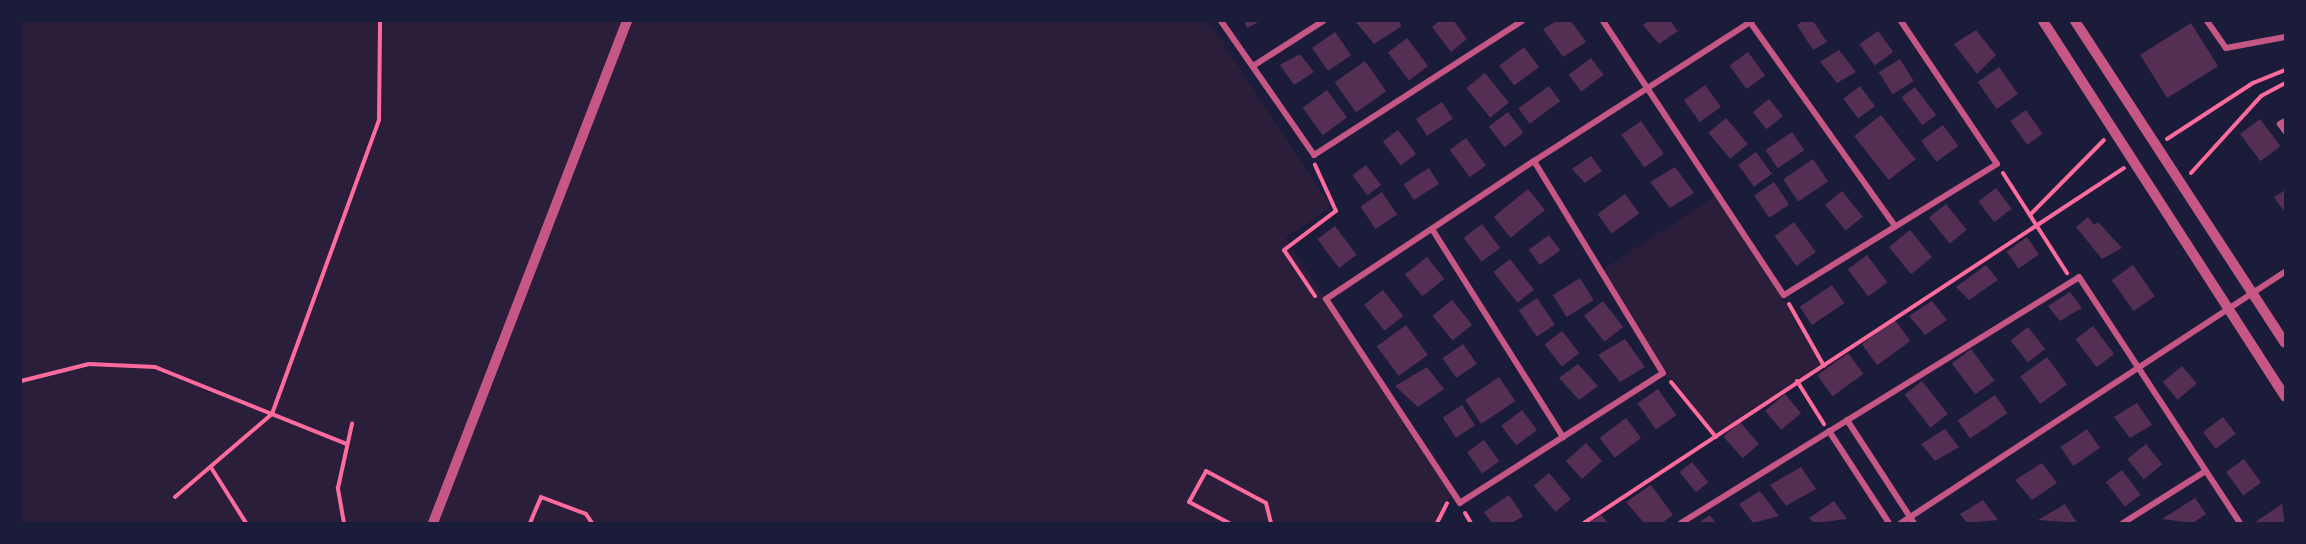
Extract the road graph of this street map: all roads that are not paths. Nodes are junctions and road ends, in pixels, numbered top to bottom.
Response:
1 (627, 21) edge
2 (1221, 21) edge
3 (1323, 21) edge
4 (1521, 21) edge
5 (1603, 21) edge
6 (1901, 21) edge
7 (2043, 21) edge
8 (2075, 21) edge
9 (2207, 21) edge
10 (1751, 22) edge
11 (2285, 37) edge
12 (1252, 66) junction
13 (1648, 90) junction
14 (2285, 121) edge
15 (2285, 131) edge
16 (1534, 161) junction
17 (1895, 226) junction
18 (1432, 230) junction
19 (2285, 272) edge
20 (2252, 293) junction
21 (2227, 309) junction
22 (2285, 343) edge
23 (2140, 367) junction
24 (2285, 397) edge
25 (1847, 420) junction
26 (1829, 431) junction
27 (1563, 437) junction
28 (2204, 472) junction
29 (1912, 520) edge
30 (433, 523) edge
31 (1682, 523) edge
32 (1889, 523) edge
33 (1901, 523) edge
34 (2124, 523) edge
35 (2240, 523) edge

1 - 30 street
2 - 12 street
3 - 12 street
4 - 12 street
5 - 13 street
6 - 17 street
7 - 21 street
8 - 20 street
9 - 11 street
10 - 13 street
10 - 17 street
13 - 16 street
13 - 17 street
14 - 15 street
16 - 18 street
16 - 27 street
18 - 27 street
18 - 27 street
19 - 20 street
20 - 21 street
20 - 22 street
21 - 23 street
21 - 24 street
23 - 25 street
23 - 28 street
23 - 29 street
25 - 26 street
25 - 29 street
26 - 31 street
26 - 32 street
28 - 34 street
28 - 35 street
29 - 33 street

